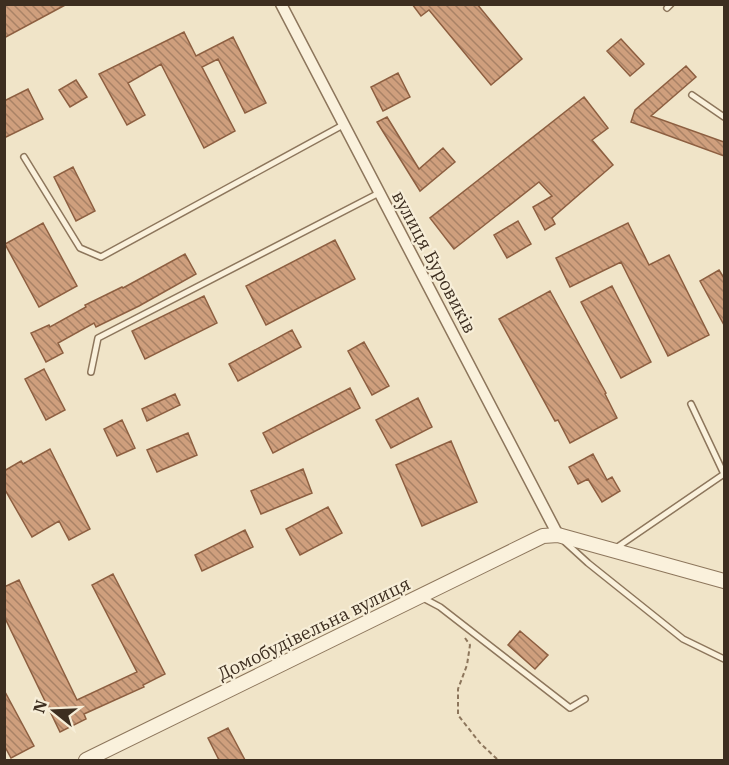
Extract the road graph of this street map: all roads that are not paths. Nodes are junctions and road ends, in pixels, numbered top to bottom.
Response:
1 (281, 4) edge
2 (692, 95) dead end
3 (724, 117) edge
4 (343, 125) junction
5 (24, 157) dead end
6 (379, 193) junction
7 (91, 372) dead end
8 (691, 404) dead end
9 (558, 535) junction
10 (612, 550) junction
11 (724, 581) edge
12 (422, 597) junction
13 (724, 659) edge
14 (585, 699) dead end
15 (86, 760) edge

1 - 4 street, вулиця Буровиків
2 - 3 lane
4 - 5 lane
4 - 6 street, вулиця Буровиків
6 - 7 lane
6 - 9 street, вулиця Буровиків
8 - 10 lane
9 - 10 street
9 - 12 street, Домобудівельна вулиця
9 - 13 lane
10 - 11 street
12 - 14 lane
12 - 15 street, Домобудівельна вулиця

